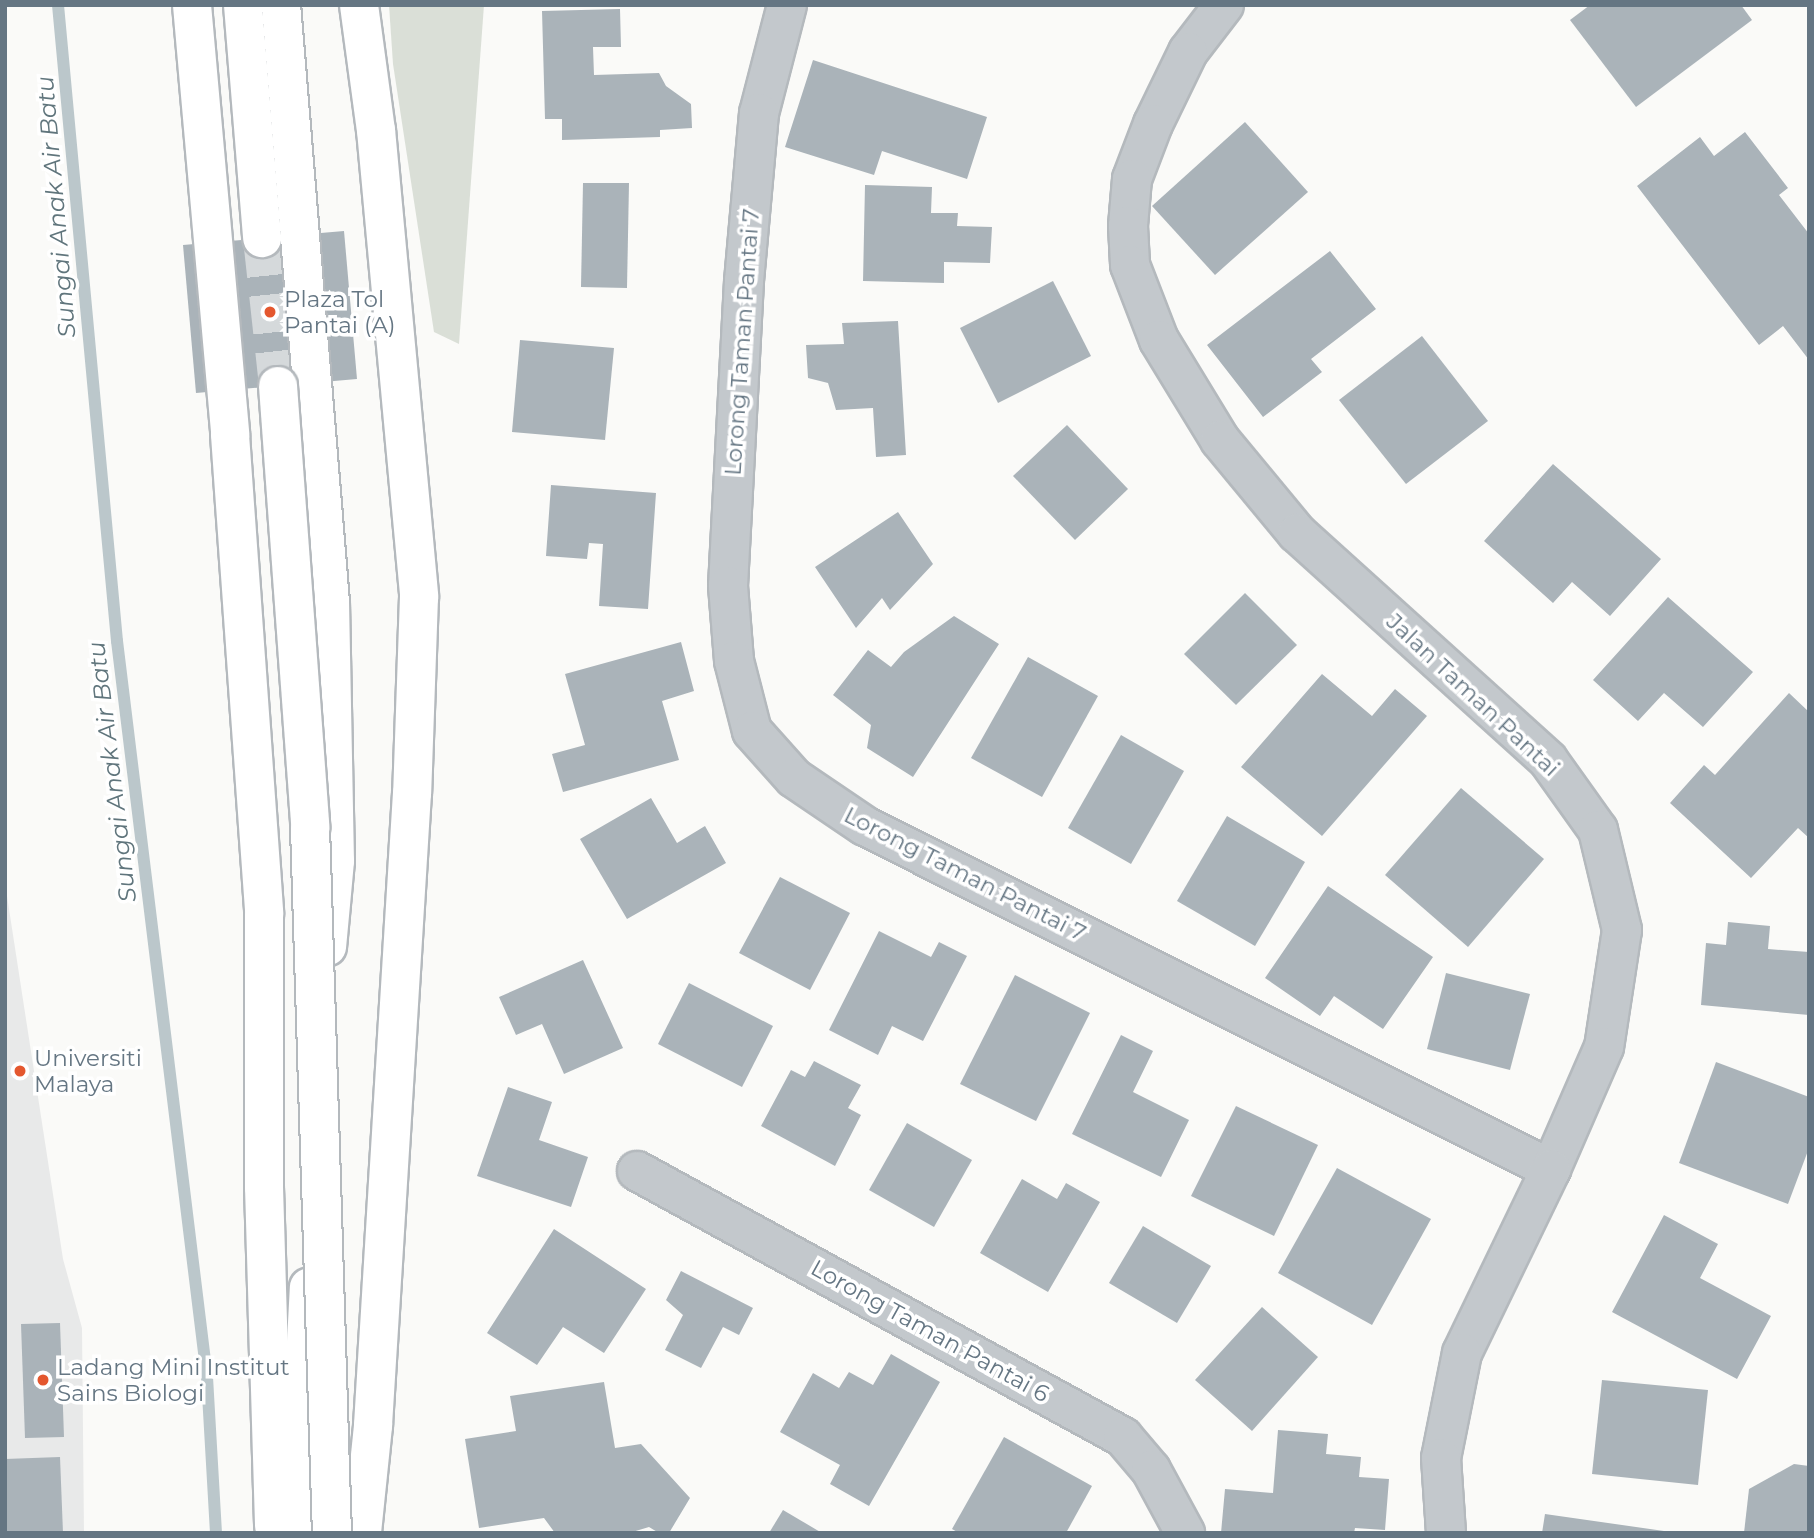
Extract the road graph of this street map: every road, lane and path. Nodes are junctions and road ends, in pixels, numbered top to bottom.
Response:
1 (192, 5) edge
2 (243, 5) edge
3 (281, 5) edge
4 (359, 5) edge
5 (787, 5) edge
6 (1224, 5) edge
7 (262, 238) tunnel mouth
8 (278, 386) tunnel mouth
9 (1551, 1169) junction
10 (637, 1171) dead end
11 (274, 1533) edge
12 (296, 1533) edge
13 (332, 1533) edge
14 (362, 1533) edge
15 (1185, 1533) edge
16 (1446, 1533) edge

1 - 11 highway
2 - 7 highway
3 - 12 highway
4 - 14 highway
5 - 9 street, Lorong Taman Pantai 7
6 - 9 street, Jalan Taman Pantai
8 - 13 highway, bridge
9 - 16 street, Jalan Taman Pantai
10 - 15 street, Lorong Taman Pantai 6

